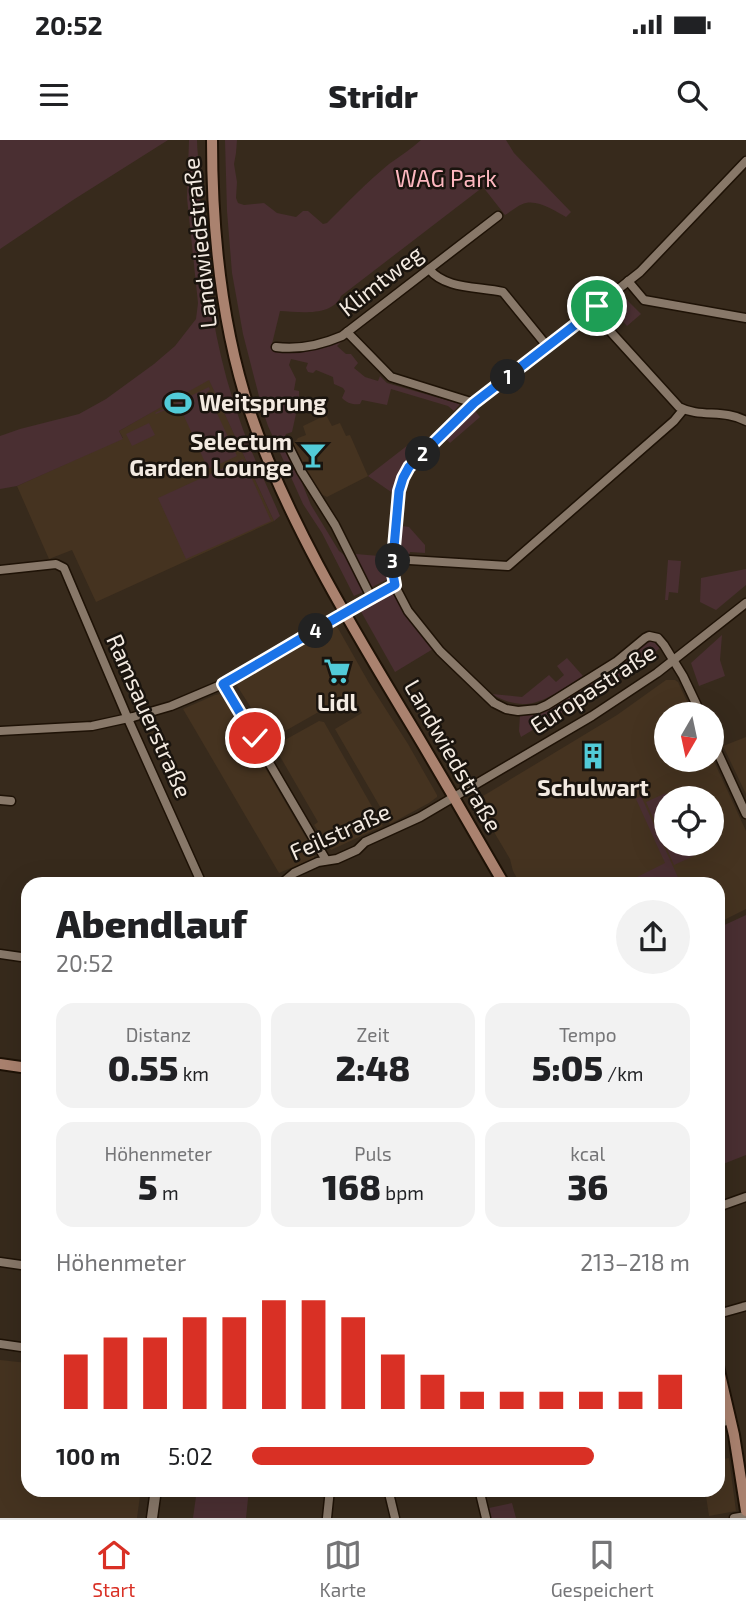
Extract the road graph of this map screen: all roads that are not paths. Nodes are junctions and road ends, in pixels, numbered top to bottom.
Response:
1 (212, 140) edge
2 (746, 161) edge
3 (498, 216) dead end
4 (429, 269) junction
5 (628, 281) junction
6 (592, 316) junction
7 (746, 318) edge
8 (348, 332) junction
9 (547, 346) junction
10 (276, 347) dead end
11 (474, 403) junction
12 (683, 410) junction
13 (746, 421) edge
14 (288, 445) dead end
15 (393, 559) junction
16 (0, 570) edge
17 (395, 585) junction
18 (371, 597) junction
19 (746, 603) edge
20 (346, 612) junction
21 (674, 660) junction
22 (223, 684) junction
23 (695, 702) edge
24 (128, 719) junction
25 (0, 731) edge
26 (724, 766) edge
27 (454, 797) junction
28 (0, 800) edge
29 (11, 801) dead end
30 (746, 814) edge
31 (326, 860) junction
32 (199, 877) edge
33 (289, 877) edge
34 (501, 877) edge
35 (0, 954) edge
36 (21, 957) edge
37 (0, 1064) edge
38 (21, 1067) edge
39 (746, 1198) edge
40 (725, 1205) edge
41 (0, 1262) edge
42 (21, 1265) edge
43 (746, 1306) edge
44 (725, 1312) edge
45 (0, 1345) edge
46 (21, 1347) edge
47 (725, 1395) edge
48 (731, 1420) junction
49 (725, 1421) edge
50 (155, 1497) edge
51 (329, 1497) edge
52 (390, 1497) edge
53 (481, 1497) edge
54 (746, 1514) edge
55 (152, 1518) edge
56 (327, 1518) edge
57 (395, 1518) edge
58 (486, 1518) edge
59 (734, 1518) edge

1 - 20 main road, Landwiedstraße
2 - 5 street
3 - 4 street, Klimtweg
4 - 8 street, Klimtweg
4 - 9 street
5 - 6 street
5 - 7 street
6 - 9 street
6 - 12 street
8 - 10 street, Klimtweg
8 - 11 street
9 - 11 street
11 - 15 street
12 - 13 street
12 - 15 street
14 - 18 street
15 - 17 street
16 - 24 street, Ramsauerstraße
17 - 18 street
17 - 21 street
18 - 20 street
19 - 21 street, Europastraße
20 - 22 street
20 - 27 main road, Landwiedstraße
21 - 23 street
21 - 27 street, Europastraße
22 - 24 street
22 - 31 street
24 - 25 street
24 - 32 street, Ramsauerstraße
26 - 30 street
27 - 31 street, Feilstraße
27 - 34 main road, Landwiedstraße
28 - 29 street
31 - 33 street, Feilstraße
35 - 36 street
37 - 38 main road
39 - 40 street
41 - 42 street
43 - 44 street
45 - 46 street
47 - 48 main road
48 - 49 street
48 - 54 main road
50 - 55 street
51 - 56 street
52 - 57 street
53 - 58 street
54 - 59 street

